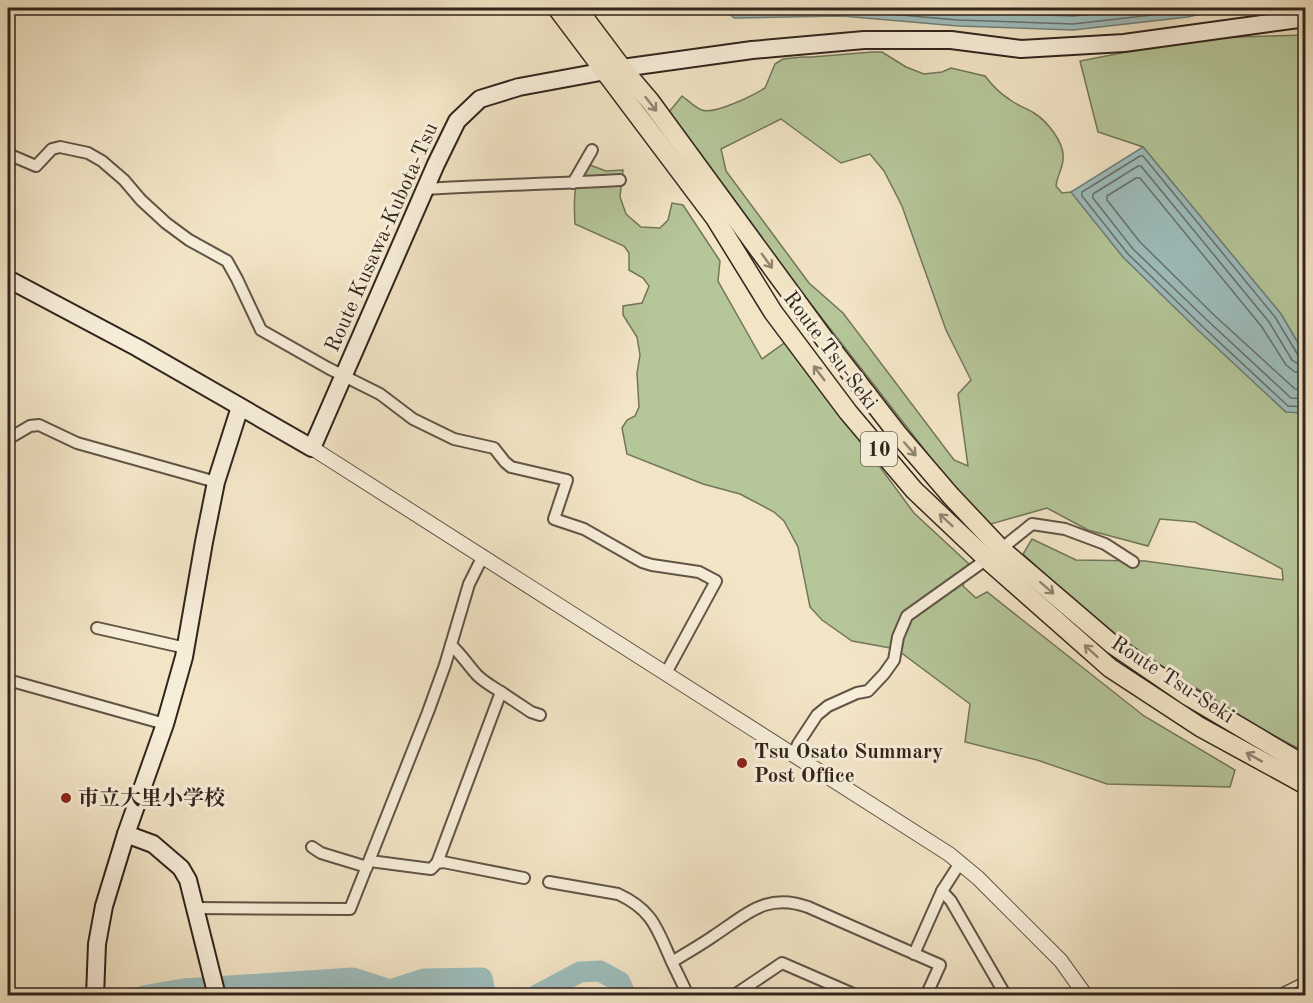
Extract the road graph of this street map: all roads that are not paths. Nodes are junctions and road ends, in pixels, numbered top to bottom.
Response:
1 (557, 8) edge
2 (577, 8) edge
3 (1305, 18) edge
4 (614, 70) junction
5 (592, 150) dead end
6 (8, 154) edge
7 (620, 180) dead end
8 (573, 183) junction
9 (426, 189) junction
10 (8, 279) edge
11 (344, 376) junction
12 (240, 407) junction
13 (8, 439) edge
14 (312, 448) junction
15 (216, 482) junction
16 (994, 554) junction
17 (483, 556) junction
18 (1133, 562) dead end
19 (97, 627) dead end
20 (451, 645) junction
21 (186, 648) junction
22 (666, 673) junction
23 (8, 680) edge
24 (501, 692) junction
25 (540, 714) dead end
26 (165, 724) junction
27 (794, 755) junction
28 (1305, 766) edge
29 (1305, 785) edge
30 (126, 834) junction
31 (312, 847) dead end
32 (436, 863) junction
33 (960, 863) junction
34 (369, 864) junction
35 (524, 878) dead end
36 (549, 882) dead end
37 (942, 891) junction
38 (196, 908) junction
39 (914, 954) junction
40 (672, 962) junction
41 (1305, 979) edge
42 (95, 989) edge
43 (217, 996) edge
44 (688, 996) edge
45 (733, 996) edge
46 (858, 996) edge
47 (926, 996) edge
48 (1006, 996) edge
49 (1086, 996) edge
50 (1272, 996) edge

1 - 4 main road, Route Tsu-Seki / 10
2 - 4 main road, Route Tsu-Seki / 10
3 - 4 main road, Route Kusawa-Kubota-Tsu
4 - 9 main road, Route Kusawa-Kubota-Tsu
4 -> 16 main road, Route Tsu-Seki / 10
16 -> 4 main road, Route Tsu-Seki / 10
5 - 8 street
6 - 11 street
7 - 8 street
8 - 9 street
9 - 11 main road, Route Kusawa-Kubota-Tsu
10 - 12 main road
11 - 14 main road, Route Kusawa-Kubota-Tsu
11 - 22 street
12 - 14 main road
12 - 15 main road
13 - 15 street
14 - 17 street
15 - 21 main road
16 - 18 street
16 - 27 street
16 -> 28 main road, Route Tsu-Seki / 10
29 -> 16 main road, Route Tsu-Seki / 10
17 - 20 street
17 - 22 street
19 - 21 street
20 - 24 street
20 - 34 street
21 - 26 main road
22 - 27 street
23 - 26 street
24 - 25 street
24 - 32 street
26 - 30 main road
27 - 33 street
30 - 38 main road
30 - 42 main road
31 - 34 street
32 - 34 street
32 - 35 street
33 - 37 street
33 - 49 street
34 - 38 street
36 - 40 street
37 - 39 street
37 - 48 street
38 - 43 main road
39 - 40 street
39 - 47 street
40 - 44 street
41 - 50 lane
45 - 46 street

